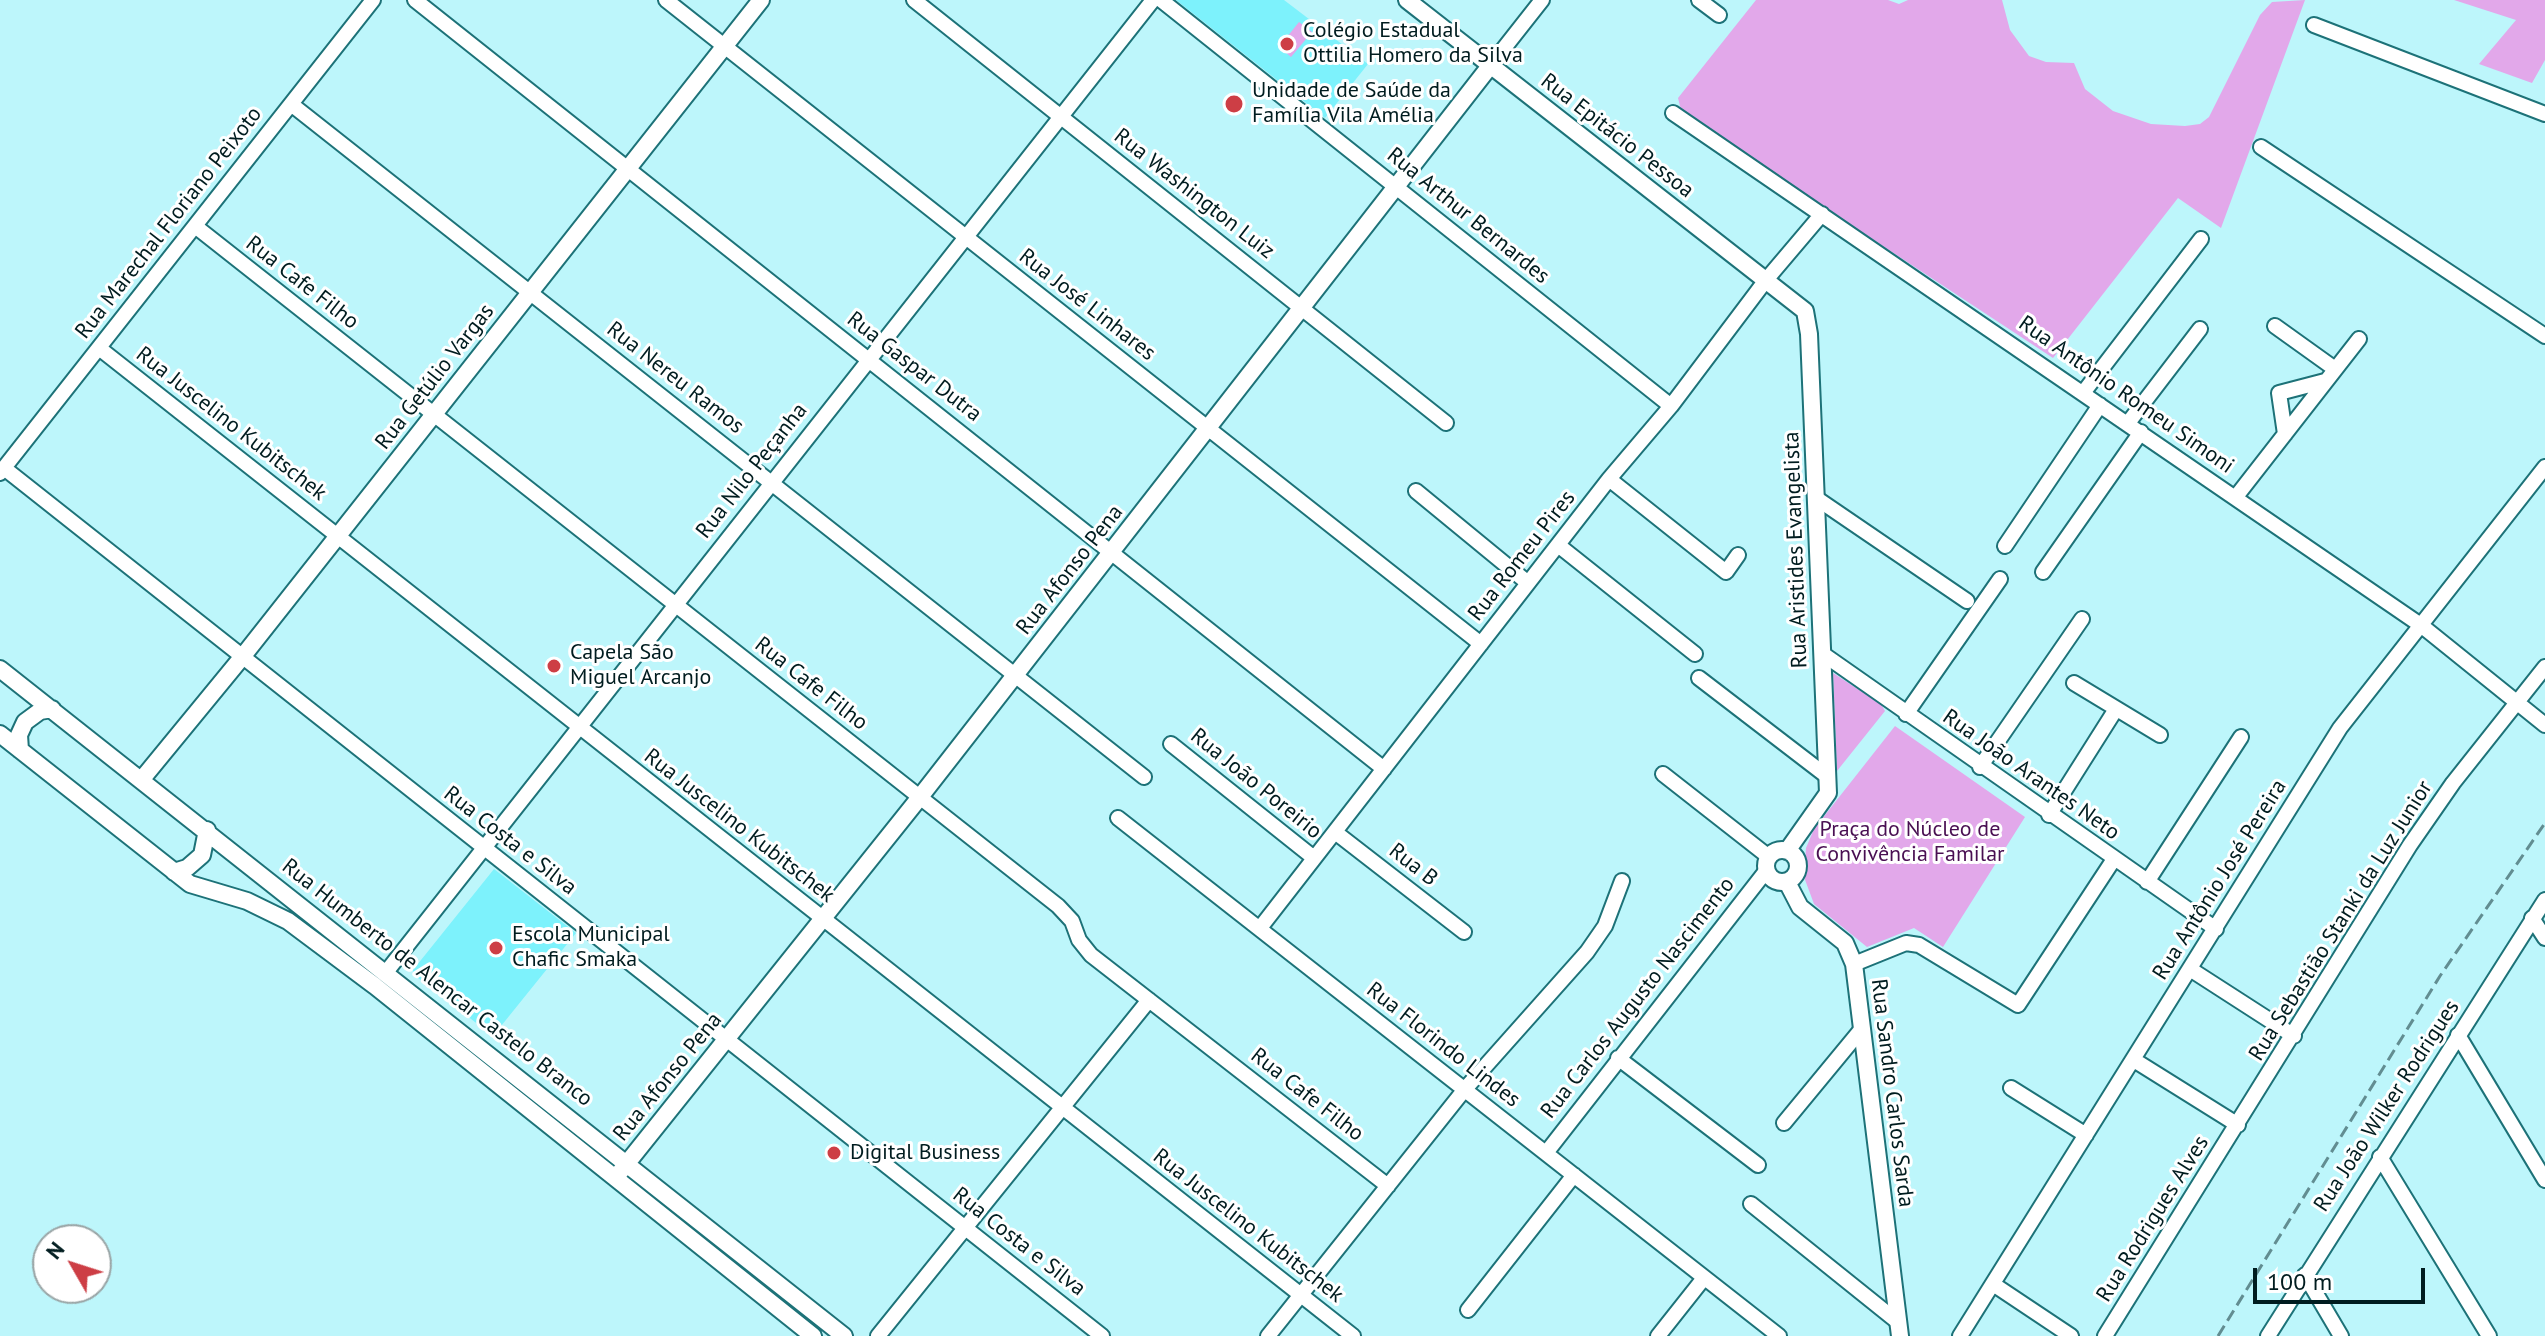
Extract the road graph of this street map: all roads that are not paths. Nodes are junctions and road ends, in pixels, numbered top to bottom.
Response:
1 (373, 0) edge
2 (415, 0) edge
3 (666, 0) edge
4 (761, 0) edge
5 (914, 0) edge
6 (1153, 0) edge
7 (1161, 0) edge
8 (1407, 0) edge
9 (1542, 0) edge
10 (1699, 0) edge
11 (1719, 15) dead end
12 (2314, 25) dead end
13 (724, 46) junction
14 (1490, 66) junction
15 (291, 104) junction
16 (1673, 113) dead end
17 (2545, 114) edge
18 (1061, 117) junction
19 (2261, 147) dead end
20 (627, 169) junction
21 (1398, 188) junction
22 (1822, 214) junction
23 (195, 226) junction
24 (966, 238) junction
25 (2201, 239) dead end
26 (1766, 280) junction
27 (530, 292) junction
28 (1801, 306) joint
29 (1303, 309) junction
30 (2275, 326) dead end
31 (2200, 329) dead end
32 (2545, 336) edge
33 (2359, 339) dead end
34 (99, 348) junction
35 (869, 359) junction
36 (2335, 369) junction
37 (2325, 381) junction
38 (2083, 393) junction
39 (2100, 405) junction
40 (1671, 406) junction
41 (434, 414) junction
42 (1446, 423) dead end
43 (2134, 428) junction
44 (1208, 430) junction
45 (2285, 434) junction
46 (2545, 467) edge
47 (2, 471) edge
48 (1609, 479) junction
49 (771, 482) junction
50 (1416, 491) dead end
51 (1816, 498) junction
52 (2235, 498) junction
53 (337, 537) junction
54 (1558, 545) junction
55 (2005, 546) dead end
56 (1112, 552) junction
57 (1738, 555) dead end
58 (2043, 572) dead end
59 (2000, 579) dead end
60 (1528, 583) junction
61 (1967, 601) dead end
62 (676, 605) junction
63 (2082, 619) dead end
64 (2422, 626) junction
65 (1481, 644) junction
66 (1695, 654) dead end
67 (1823, 654) junction
68 (243, 656) junction
69 (2545, 667) edge
70 (0, 669) edge
71 (1015, 675) junction
72 (1699, 678) dead end
73 (2074, 683) dead end
74 (2518, 702) junction
75 (52, 709) junction
76 (2116, 709) junction
77 (1906, 714) junction
78 (2545, 725) edge
79 (579, 727) junction
80 (0, 734) edge
81 (2160, 735) dead end
82 (2241, 737) dead end
83 (1171, 744) dead end
84 (20, 750) junction
85 (1980, 767) junction
86 (1384, 769) junction
87 (1663, 774) dead end
88 (1144, 777) dead end
89 (142, 779) junction
90 (1828, 785) junction
91 (920, 797) junction
92 (2049, 815) junction
93 (1118, 818) dead end
94 (207, 830) junction
95 (1335, 832) junction
96 (483, 848) junction
97 (1787, 851) junction
98 (1314, 858) junction
99 (2114, 859) junction
100 (1767, 864) junction
101 (174, 872) junction
102 (1622, 881) dead end
103 (1787, 882) junction
104 (2147, 882) junction
105 (2545, 900) edge
106 (2532, 918) junction
107 (821, 919) junction
108 (1260, 928) junction
109 (2216, 929) junction
110 (1464, 932) dead end
111 (2545, 938) edge
112 (1854, 964) junction
113 (2190, 969) junction
114 (387, 971) junction
115 (1149, 1000) junction
116 (1860, 1031) junction
117 (2458, 1035) junction
118 (2294, 1036) junction
119 (725, 1040) junction
120 (1618, 1058) junction
121 (2134, 1060) junction
122 (2011, 1088) dead end
123 (1465, 1089) junction
124 (1061, 1108) junction
125 (1784, 1123) dead end
126 (2238, 1125) junction
127 (2086, 1135) junction
128 (1546, 1153) junction
129 (2380, 1157) junction
130 (628, 1163) junction
131 (1758, 1165) dead end
132 (1574, 1175) junction
133 (616, 1177) junction
134 (2545, 1180) edge
135 (1388, 1186) junction
136 (1751, 1204) dead end
137 (966, 1229) junction
138 (2305, 1275) junction
139 (1704, 1278) junction
140 (1993, 1284) junction
141 (1301, 1294) junction
142 (1468, 1310) dead end
143 (1899, 1329) edge
144 (813, 1336) edge
145 (844, 1336) edge
146 (878, 1336) edge
147 (1102, 1336) edge
148 (1268, 1336) edge
149 (1353, 1336) edge
150 (1658, 1336) edge
151 (1779, 1336) edge
152 (1960, 1336) edge
153 (2071, 1336) edge
154 (2105, 1336) edge
155 (2268, 1336) edge
156 (2341, 1336) edge
157 (2489, 1336) edge

1 - 15 street, Rua Marechal Floriano Peixoto
2 - 20 street, Rua Gaspar Dutra
3 - 13 street, Rua José Linhares
4 - 13 street, Rua Getúlio Vargas
5 - 18 street, Rua Washington Luiz
6 - 18 street, Rua Nilo Peçanha
7 - 21 street, Rua Arthur Bernardes
8 - 14 street, Rua Epitácio Pessoa
9 - 14 street, Rua Afonso Pena
10 - 11 street
12 - 17 street
13 - 20 street, Rua Getúlio Vargas
13 - 24 street, Rua José Linhares
14 - 21 street, Rua Afonso Pena
14 - 26 street, Rua Epitácio Pessoa
15 - 23 street, Rua Marechal Floriano Peixoto
15 - 27 street, Rua Nereu Ramos
16 - 22 street, Rua Antônio Romeu Simoni
18 - 24 street, Rua Nilo Peçanha
18 - 29 street, Rua Washington Luiz
19 - 32 street
20 - 27 street, Rua Getúlio Vargas
20 - 35 street, Rua Gaspar Dutra
21 - 29 street, Rua Afonso Pena
21 - 40 street, Rua Arthur Bernardes
22 - 26 street, Rua Romeu Pires
22 - 38 street, Rua Antônio Romeu Simoni
23 - 34 street, Rua Marechal Floriano Peixoto
23 - 41 street, Rua Cafe Filho
24 - 35 street, Rua Nilo Peçanha
24 - 44 street, Rua José Linhares
25 - 38 street
26 - 28 street, Rua Epitácio Pessoa
26 - 40 street, Rua Romeu Pires
27 - 41 street, Rua Getúlio Vargas
27 - 49 street, Rua Nereu Ramos
28 - 51 street, Rua Aristides Evangelista
29 - 42 street, Rua Washington Luiz
29 - 44 street, Rua Afonso Pena
30 - 36 street
31 - 43 street
33 - 36 street
34 - 47 street, Rua Marechal Floriano Peixoto
34 - 53 street, Rua Juscelino Kubitschek
35 - 49 street, Rua Nilo Peçanha
35 - 56 street, Rua Gaspar Dutra
36 - 37 street
37 - 45 street
37 - 45 street
38 - 39 street, Rua Antônio Romeu Simoni
39 - 43 street, Rua Antônio Romeu Simoni
39 - 55 street
40 - 48 street, Rua Romeu Pires
41 - 53 street, Rua Getúlio Vargas
41 - 62 street, Rua Cafe Filho
43 - 52 street, Rua Antônio Romeu Simoni
43 - 58 street
44 - 56 street, Rua Afonso Pena
44 - 65 street, Rua José Linhares
45 - 52 street
46 - 64 street, Rua Antônio José Pereira
47 - 68 street, Rua Costa e Silva
48 - 54 street, Rua Romeu Pires
48 - 57 street
49 - 62 street, Rua Nilo Peçanha
49 - 71 street, Rua Nereu Ramos
50 - 60 street
51 - 61 street
51 - 67 street, Rua Aristides Evangelista
52 - 64 street, Rua Antônio Romeu Simoni
53 - 68 street, Rua Getúlio Vargas
53 - 79 street, Rua Juscelino Kubitschek
54 - 60 street, Rua Romeu Pires
54 - 66 street
56 - 71 street, Rua Afonso Pena
56 - 86 street, Rua Gaspar Dutra
59 - 77 street
60 - 65 street, Rua Romeu Pires
62 - 79 street, Rua Nilo Peçanha
62 - 91 street, Rua Cafe Filho
63 - 85 street
64 - 74 street, Rua Antônio Romeu Simoni
64 - 109 street, Rua Antônio José Pereira
65 - 86 street, Rua Romeu Pires
67 - 77 street, Rua João Arantes Neto
67 - 90 street, Rua Aristides Evangelista
68 - 89 street, Rua Getúlio Vargas
68 - 96 street, Rua Costa e Silva
69 - 74 street, Rua Sebastião Stanki da Luz Junior
70 - 75 street, Rua Humberto de Alencar Castelo Branco
71 - 88 street, Rua Nereu Ramos
71 - 91 street, Rua Afonso Pena
72 - 90 street
73 - 76 street
74 - 78 street, Rua Antônio Romeu Simoni
74 - 118 street, Rua Sebastião Stanki da Luz Junior
75 - 84 street
75 - 89 street, Rua Humberto de Alencar Castelo Branco
76 - 81 street
76 - 92 street
77 - 85 street, Rua João Arantes Neto
79 - 96 street, Rua Nilo Peçanha
79 - 107 street, Rua Juscelino Kubitschek
80 - 84 street, Rua Humberto de Alencar Castelo Branco
82 - 104 street
83 - 98 street, Rua João Poreirio
84 - 101 street, Rua Humberto de Alencar Castelo Branco
85 - 92 street, Rua João Arantes Neto
86 - 95 street, Rua Romeu Pires
87 - 100 street
89 - 94 street, Rua Humberto de Alencar Castelo Branco
90 - 97 street
91 - 107 street, Rua Afonso Pena
91 - 115 street, Rua Cafe Filho
92 - 99 street, Rua João Arantes Neto
93 - 108 street, Rua Florindo Lindes
94 - 101 street
94 - 114 street, Rua Humberto de Alencar Castelo Branco
95 - 98 street, Rua Romeu Pires
95 - 110 street, Rua B
96 - 114 street, Rua Nilo Peçanha
96 - 119 street, Rua Costa e Silva
97 - 100 street
97 - 103 street
98 - 108 street, Rua Romeu Pires
99 - 104 street, Rua João Arantes Neto
99 - 112 street
100 - 103 street
100 - 120 street, Rua Carlos Augusto Nascimento
101 - 133 street, Rua Humberto de Alencar Castelo Branco
102 - 123 street
103 - 112 street, Rua Sandro Carlos Sarda
104 - 109 street, Rua João Arantes Neto
105 - 106 street, Rua João Wilker Rodrigues
106 - 111 street
106 - 117 street, Rua João Wilker Rodrigues
107 - 119 street, Rua Afonso Pena
107 - 124 street, Rua Juscelino Kubitschek
108 - 123 street, Rua Florindo Lindes
109 - 113 street, Rua Antônio José Pereira
112 - 116 street, Rua Sandro Carlos Sarda
113 - 118 street
113 - 121 street, Rua Antônio José Pereira
114 - 130 street, Rua Humberto de Alencar Castelo Branco
115 - 124 street
115 - 135 street, Rua Cafe Filho
116 - 125 street
116 - 143 street, Rua Sandro Carlos Sarda
117 - 129 street, Rua João Wilker Rodrigues
117 - 134 street
118 - 126 street, Rua Sebastião Stanki da Luz Junior
119 - 130 street, Rua Afonso Pena
119 - 137 street, Rua Costa e Silva
120 - 128 street, Rua Carlos Augusto Nascimento
120 - 131 street
121 - 126 street
121 - 127 street, Rua Antônio José Pereira
122 - 127 street
123 - 128 street, Rua Florindo Lindes
123 - 135 street
124 - 137 street
124 - 141 street, Rua Juscelino Kubitschek
126 - 154 street, Rua Rodrigues Alves
127 - 140 street, Rua Antônio José Pereira
128 - 132 street, Rua Florindo Lindes
129 - 138 street, Rua João Wilker Rodrigues
129 - 157 street
130 - 133 street, Rua Afonso Pena
130 - 145 street, Rua Humberto de Alencar Castelo Branco
132 - 139 street, Rua Florindo Lindes
132 - 142 street
133 - 144 street, Rua Humberto de Alencar Castelo Branco
135 - 141 street
136 - 143 street
137 - 146 street
137 - 147 street, Rua Costa e Silva
138 - 155 street, Rua João Wilker Rodrigues
138 - 156 street
139 - 150 street
139 - 151 street, Rua Florindo Lindes
140 - 152 street, Rua Antônio José Pereira
140 - 153 street
141 - 148 street
141 - 149 street, Rua Juscelino Kubitschek

